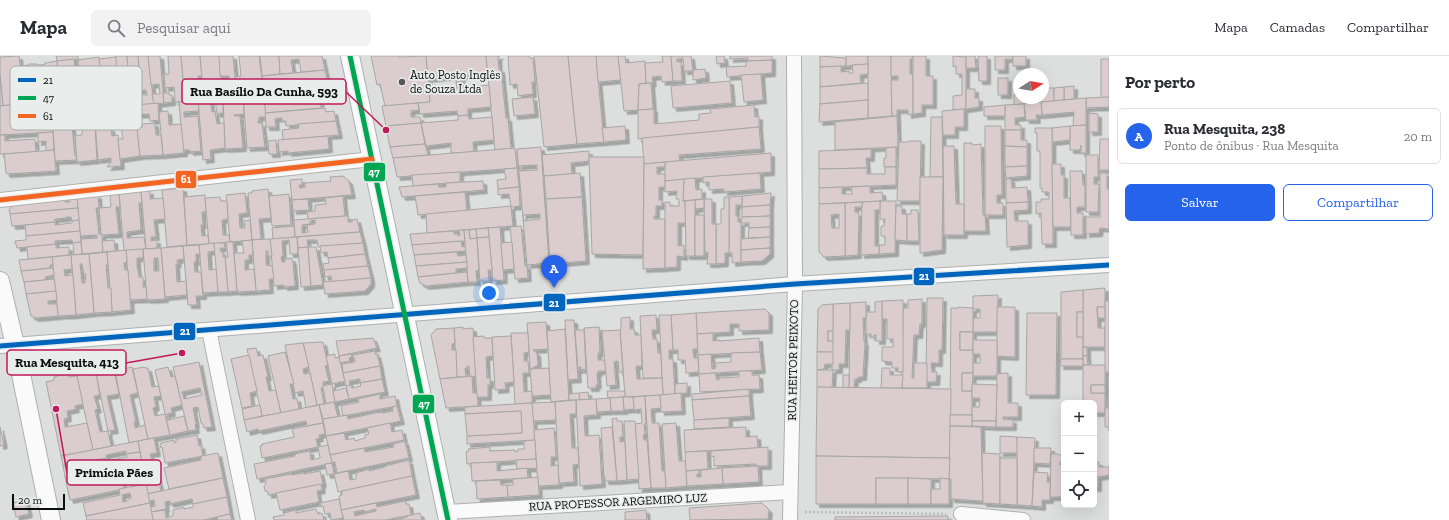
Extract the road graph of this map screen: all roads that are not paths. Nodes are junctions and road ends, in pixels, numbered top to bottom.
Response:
1 (350, 56) edge
2 (794, 56) edge
3 (372, 159) junction
4 (0, 200) edge
5 (1109, 265) edge
6 (0, 281) edge
7 (795, 284) junction
8 (404, 314) junction
9 (209, 330) junction
10 (7, 345) edge
11 (790, 492) junction
12 (961, 514) road end
13 (448, 516) edge
14 (790, 516) edge
15 (51, 520) edge
16 (248, 520) edge
17 (1023, 520) edge

1 - 3 street
2 - 7 street, RUA HEITOR PEIXOTO
3 - 4 street
3 - 8 street
5 - 7 street
6 - 10 street
7 - 8 street
7 - 11 street, RUA HEITOR PEIXOTO
8 - 9 street
8 - 13 street
9 - 10 street
9 - 16 street
10 - 15 street
11 - 13 street, RUA PROFESSOR ARGEMIRO LUZ
11 - 14 street, RUA HEITOR PEIXOTO
12 - 17 street

